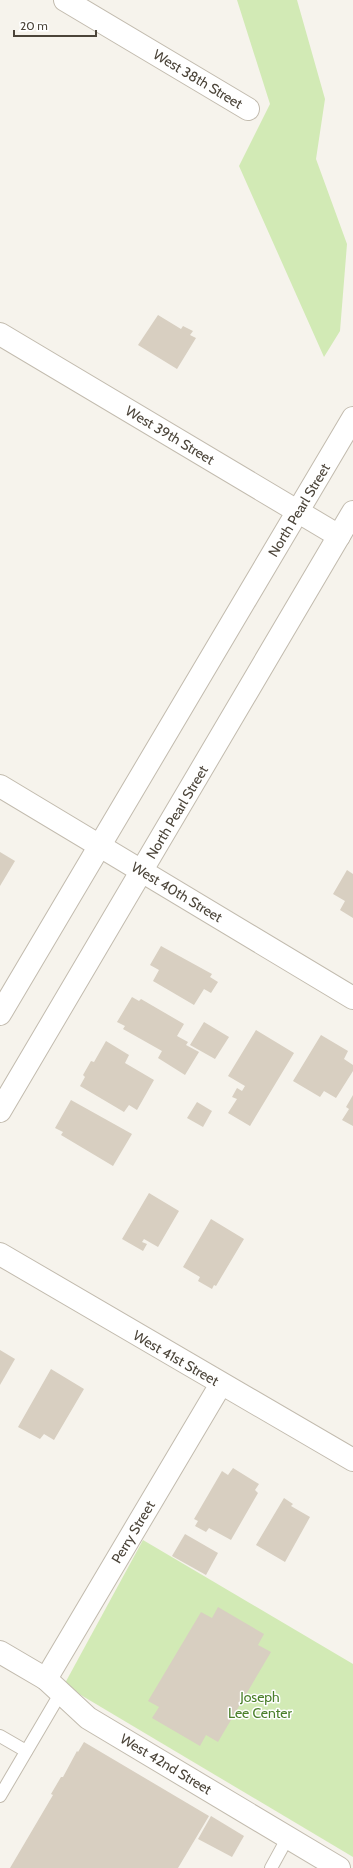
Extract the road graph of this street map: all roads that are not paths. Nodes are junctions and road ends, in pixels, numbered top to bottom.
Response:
1 (65, 0) edge
2 (248, 109) dead end
3 (0, 334) edge
4 (353, 418) edge
5 (298, 511) junction
6 (353, 512) edge
7 (339, 536) junction
8 (0, 786) edge
9 (100, 846) junction
10 (141, 871) junction
11 (353, 998) edge
12 (0, 1014) edge
13 (0, 1111) edge
14 (0, 1254) edge
15 (221, 1384) junction
16 (353, 1460) edge
17 (0, 1652) edge
18 (53, 1687) junction
19 (0, 1736) edge
20 (26, 1751) junction
21 (0, 1796) edge
22 (288, 1837) junction
23 (271, 1868) edge
24 (339, 1868) edge

1 - 2 street, West 38th Street
3 - 5 street, West 39th Street
4 - 5 street, North Pearl Street
5 - 7 street, West 39th Street
5 - 9 street, North Pearl Street
6 - 7 street, North Pearl Street
7 - 10 street, North Pearl Street
8 - 9 street, West 40th Street
9 - 10 street, West 40th Street
9 - 12 street, North Pearl Street
10 - 11 street, West 40th Street
10 - 13 street, North Pearl Street
14 - 15 street, West 41st Street
15 - 16 street, West 41st Street
15 - 18 street, Perry Street
17 - 18 street, West 42nd Street
18 - 20 lane
18 - 22 street, West 42nd Street
19 - 20 lane
20 - 21 lane
22 - 23 lane
22 - 24 street, West 42nd Street

